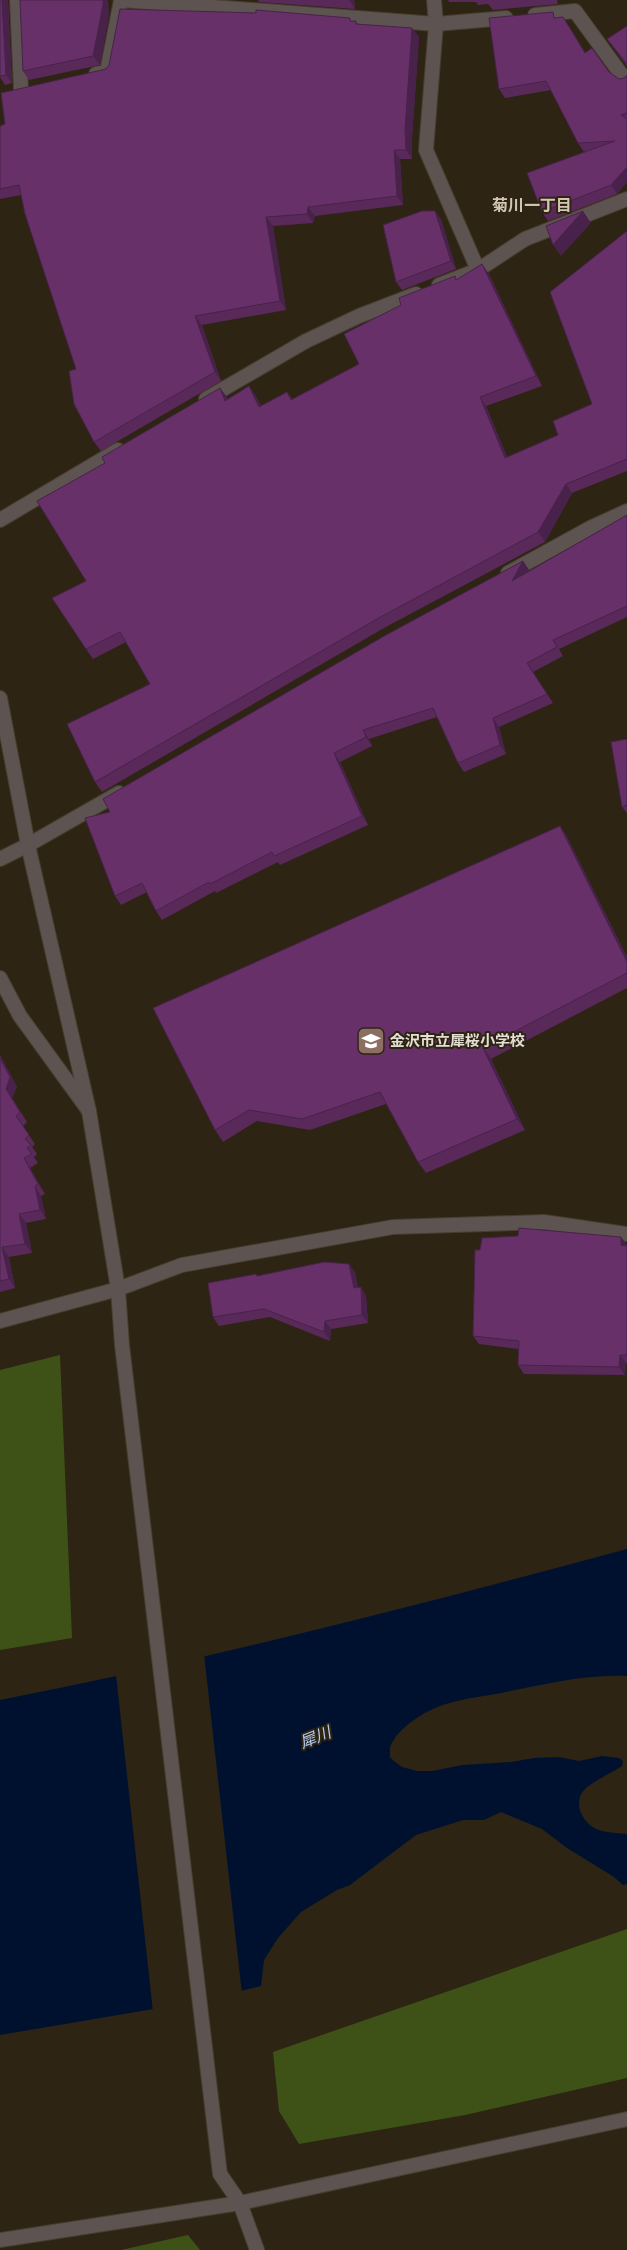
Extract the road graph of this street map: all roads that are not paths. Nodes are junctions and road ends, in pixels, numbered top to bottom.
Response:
1 (17, 0) edge
2 (434, 0) edge
3 (436, 24) junction
4 (78, 78) edge
5 (627, 79) edge
6 (7, 94) edge
7 (627, 199) edge
8 (478, 270) junction
9 (198, 403) edge
10 (129, 444) edge
11 (627, 511) edge
12 (0, 520) edge
13 (499, 577) edge
14 (0, 698) edge
15 (131, 786) edge
16 (28, 846) junction
17 (0, 859) edge
18 (0, 978) edge
19 (88, 1111) junction
20 (627, 1234) edge
21 (118, 1288) junction
22 (0, 1322) edge
23 (627, 2119) edge
24 (240, 2204) junction
25 (0, 2240) edge
26 (257, 2250) edge

1 - 6 street
2 - 3 street
3 - 4 street
3 - 5 street
3 - 8 street
7 - 8 street
8 - 9 street
10 - 12 street
11 - 13 street
14 - 16 street
15 - 16 street
16 - 17 street
16 - 19 street
18 - 19 street
19 - 21 street
20 - 21 street
21 - 22 street
21 - 24 street
23 - 24 street
24 - 25 street
24 - 26 street

